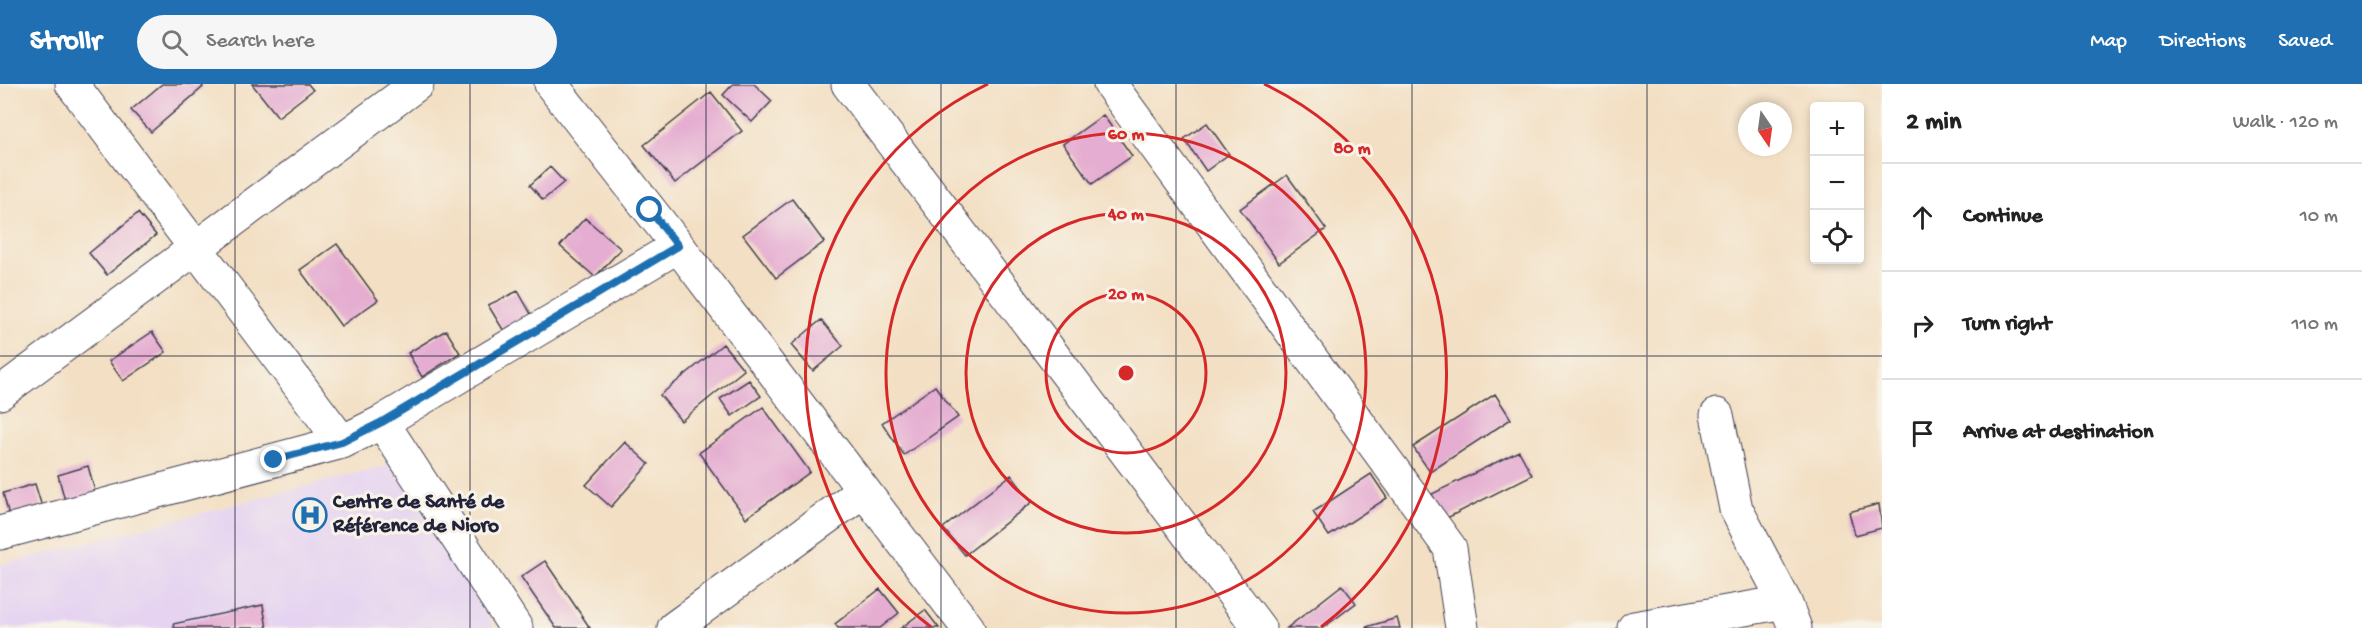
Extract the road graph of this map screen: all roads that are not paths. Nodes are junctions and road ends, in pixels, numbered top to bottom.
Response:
1 (72, 84) edge
2 (417, 84) edge
3 (551, 84) edge
4 (848, 84) edge
5 (1110, 84) edge
6 (678, 246) junction
7 (195, 250) junction
8 (0, 393) edge
9 (1717, 415) dead end
10 (382, 422) junction
11 (342, 442) junction
12 (863, 491) junction
13 (0, 533) edge
14 (1790, 615) edge
15 (516, 628) edge
16 (674, 628) edge
17 (968, 628) edge
18 (1259, 628) edge
19 (1462, 628) edge
20 (1634, 628) edge

1 - 7 street
2 - 7 street
3 - 6 street
4 - 18 street
5 - 19 street
6 - 10 street
6 - 12 street
7 - 8 street
7 - 11 street
9 - 14 street
10 - 11 street
10 - 15 street
11 - 13 street
12 - 16 street
12 - 17 street
14 - 20 street

